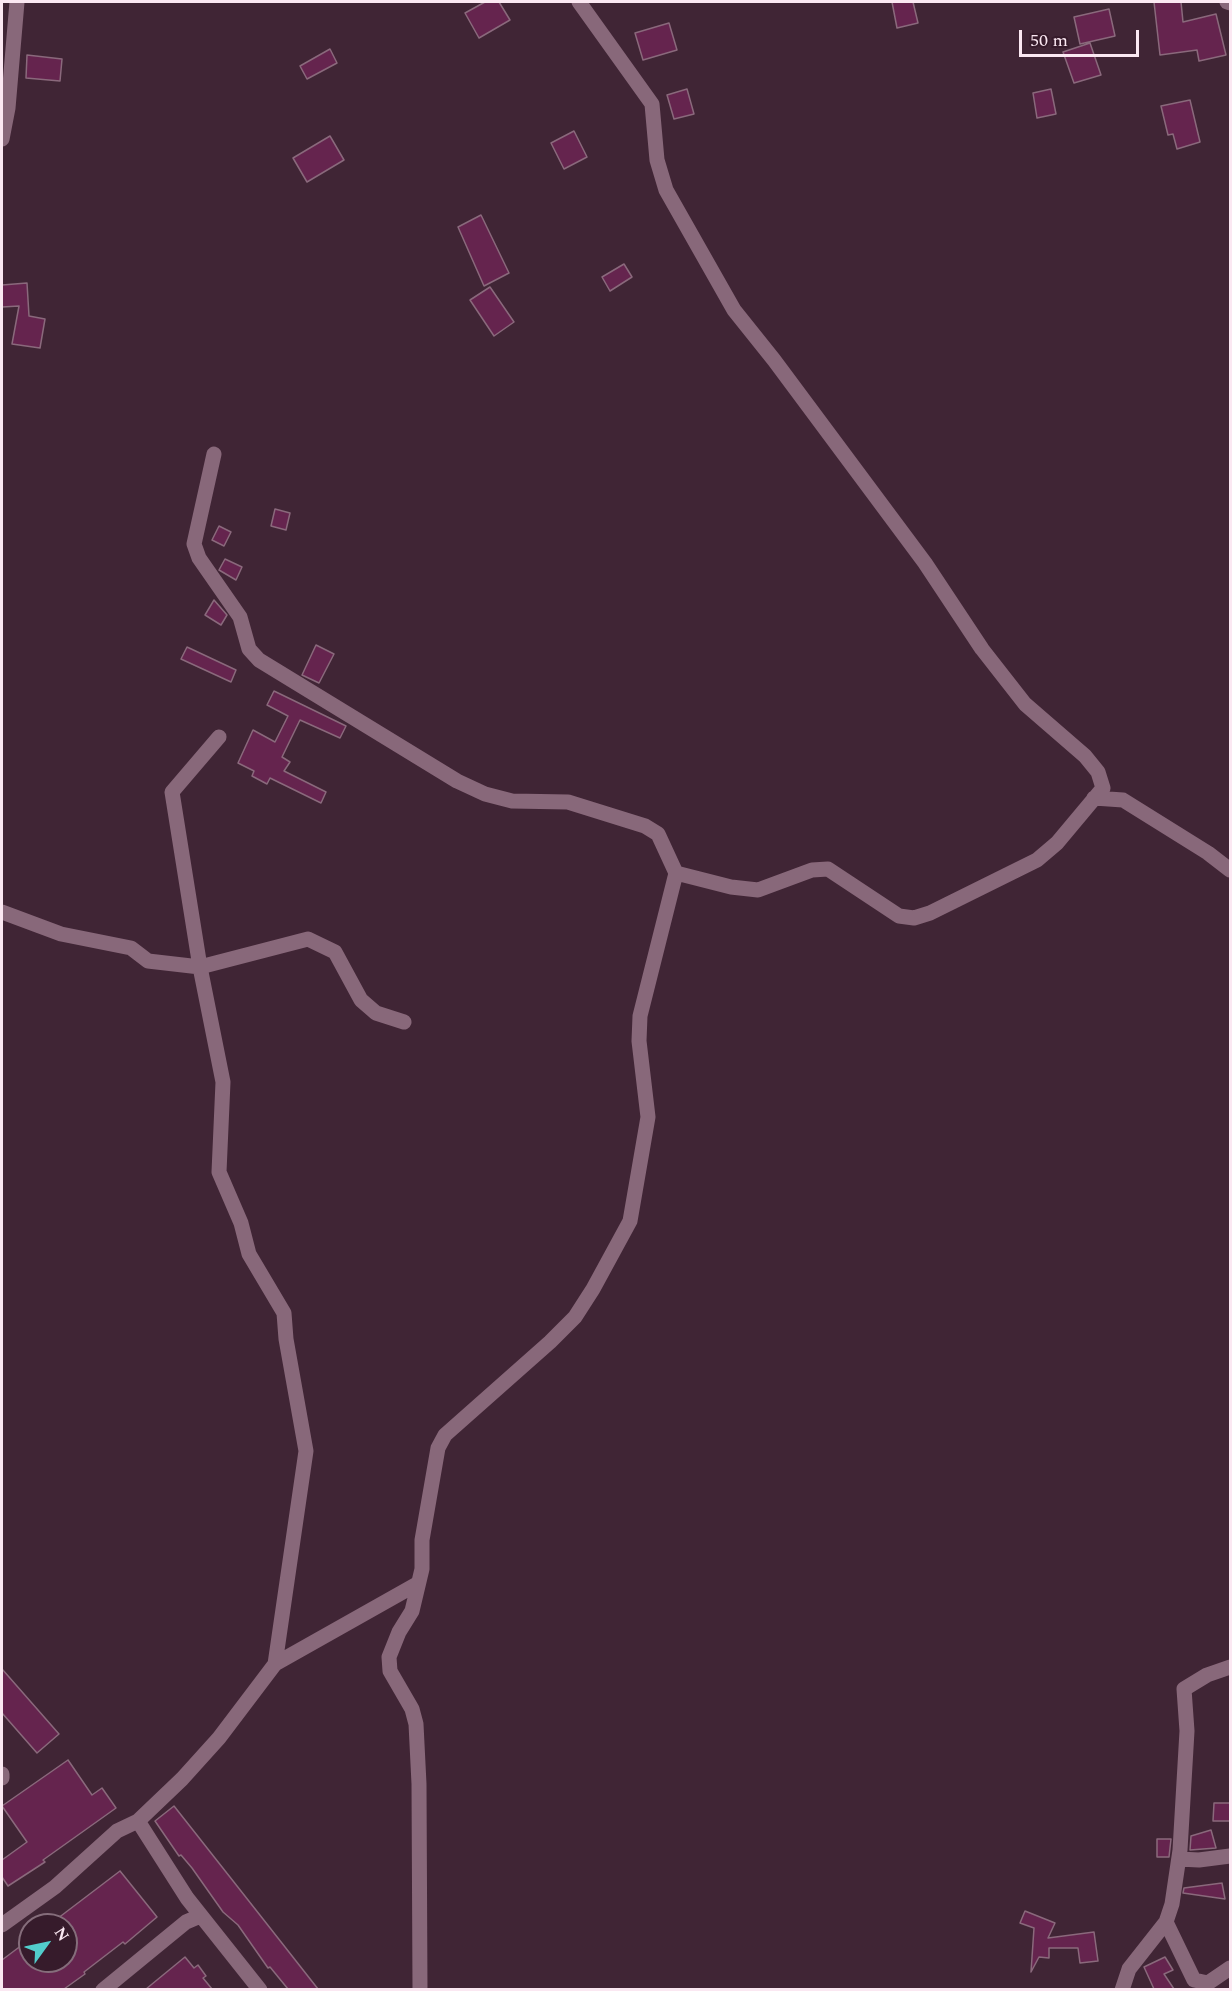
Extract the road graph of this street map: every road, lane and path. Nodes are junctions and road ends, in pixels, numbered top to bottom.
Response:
1 (17, 2) edge
2 (579, 2) edge
3 (2, 139) edge
4 (214, 454) dead end
5 (219, 736) dead end
6 (1094, 798) junction
7 (1230, 870) edge
8 (676, 873) junction
9 (2, 912) edge
10 (200, 967) junction
11 (404, 1022) dead end
12 (417, 1584) junction
13 (275, 1664) junction
14 (1230, 1667) edge
15 (138, 1821) junction
16 (1230, 1856) edge
17 (1179, 1859) junction
18 (200, 1916) junction
19 (1166, 1922) junction
20 (2, 1925) edge
21 (1230, 1968) edge
22 (109, 1987) edge
23 (260, 1989) edge
24 (420, 1989) edge
25 (1122, 1989) edge

1 - 3 street
2 - 6 street
4 - 8 street
5 - 10 street
6 - 7 street
6 - 8 street
8 - 12 street
9 - 10 street
10 - 11 street
10 - 13 street
12 - 13 street
12 - 24 street
13 - 15 street
14 - 17 street
15 - 18 street
15 - 20 street
16 - 17 street
17 - 19 street
18 - 22 street
18 - 23 street
19 - 21 street
19 - 25 street

